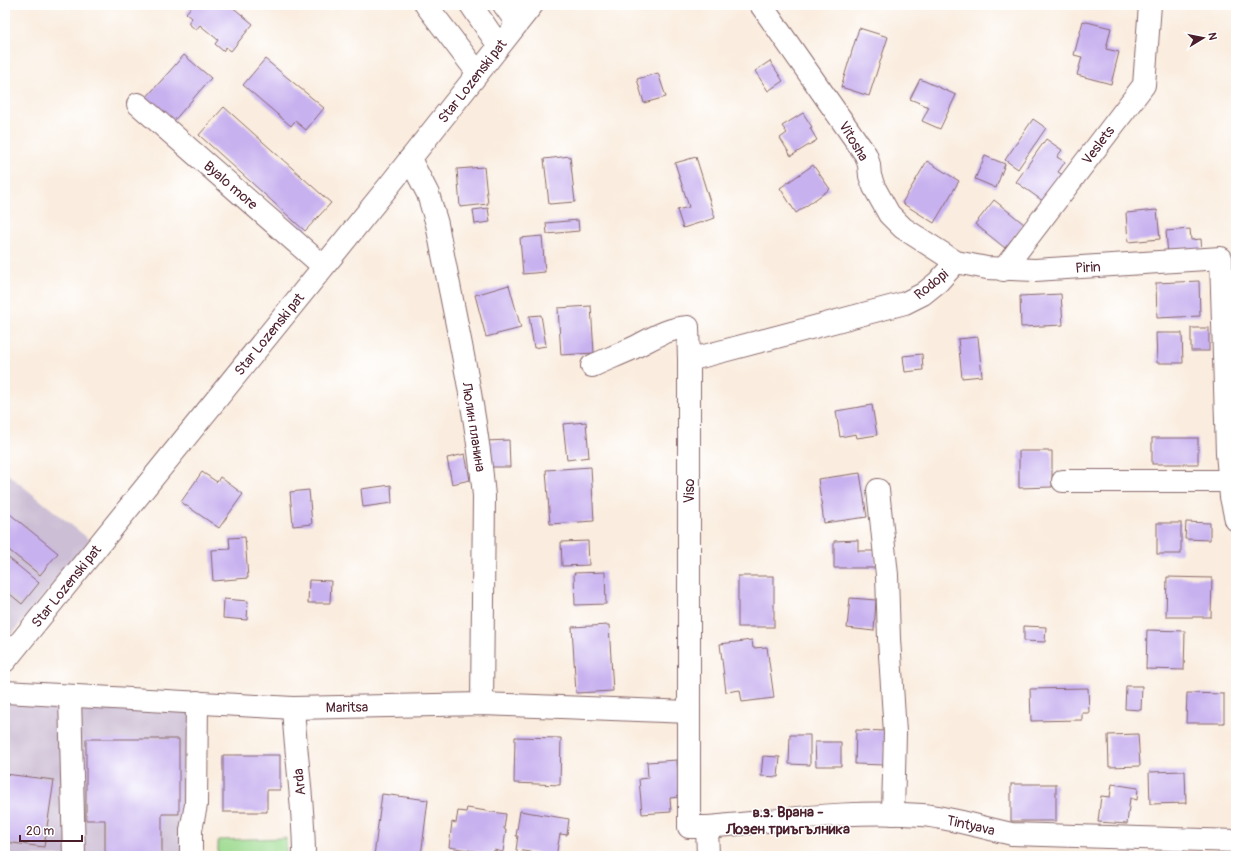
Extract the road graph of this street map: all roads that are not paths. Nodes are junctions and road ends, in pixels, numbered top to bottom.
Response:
1 (426, 5) edge
2 (471, 5) edge
3 (504, 5) edge
4 (532, 5) edge
5 (761, 5) edge
6 (1150, 5) edge
7 (518, 23) junction
8 (499, 46) junction
9 (478, 73) junction
10 (138, 104) dead end
11 (410, 159) junction
12 (956, 262) junction
13 (323, 266) junction
14 (1003, 270) junction
15 (690, 360) junction
16 (592, 366) dead end
17 (1063, 481) dead end
18 (1229, 481) junction
19 (878, 490) dead end
20 (1236, 520) edge
21 (5, 661) edge
22 (5, 692) edge
23 (70, 696) junction
24 (197, 702) junction
25 (482, 704) junction
26 (293, 708) junction
27 (689, 712) junction
28 (893, 814) junction
29 (707, 827) junction
30 (1236, 841) edge
31 (74, 856) edge
32 (191, 856) edge
33 (304, 856) edge
34 (708, 856) edge

1 - 9 street
2 - 8 street
3 - 7 street
4 - 7 street, Star Lozenski pat
5 - 12 street, Vitosha
6 - 14 street, Veslets
7 - 8 street, Star Lozenski pat
8 - 9 street, Star Lozenski pat
9 - 11 street, Star Lozenski pat
10 - 13 street, Byalo more
11 - 13 street, Star Lozenski pat
11 - 25 street, Люлин планина
12 - 14 street, Pirin
12 - 15 street, Rodopi
13 - 21 street, Star Lozenski pat
14 - 18 street, Pirin
15 - 16 street, Viso
15 - 27 street, Viso
17 - 18 street
18 - 20 street
19 - 28 street
22 - 23 street, Maritsa
23 - 24 street, Maritsa
23 - 31 street
24 - 26 street, Maritsa
24 - 32 street
25 - 26 street, Maritsa
25 - 27 street, Maritsa
26 - 33 street, Arda
27 - 29 street, Viso
28 - 29 street, Tintyava
28 - 30 street, Tintyava
29 - 34 street

